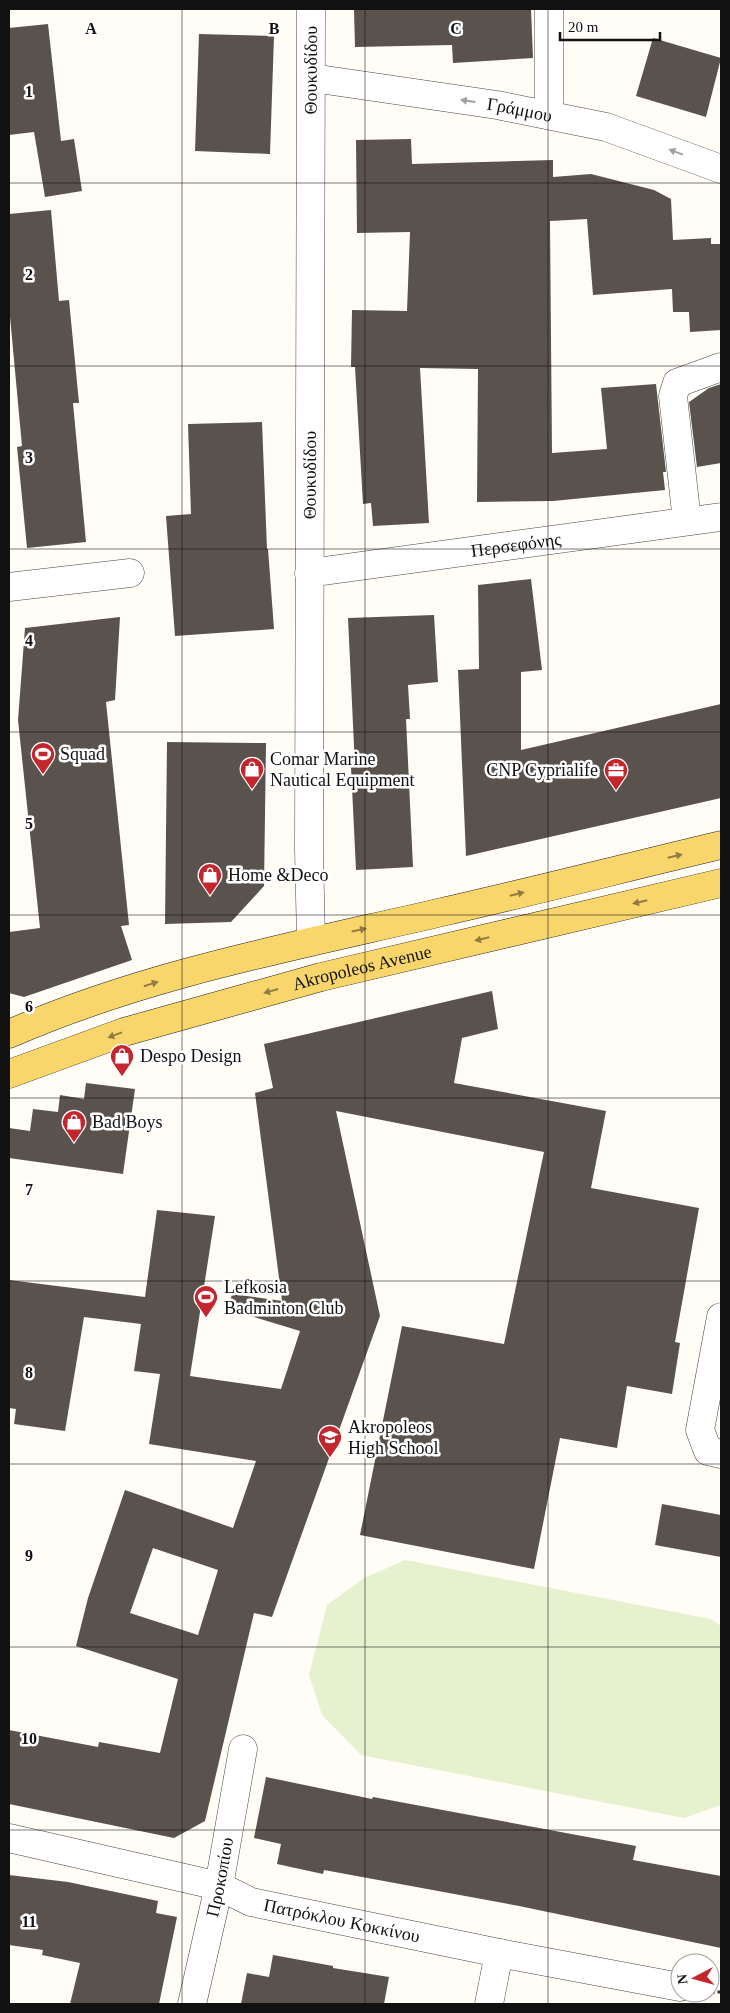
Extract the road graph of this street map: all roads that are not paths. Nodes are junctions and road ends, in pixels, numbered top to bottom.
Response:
1 (312, 9) edge
2 (549, 9) edge
3 (312, 78) junction
4 (549, 115) junction
5 (721, 169) edge
6 (721, 367) edge
7 (721, 517) edge
8 (687, 521) junction
9 (130, 573) dead end
10 (310, 573) junction
11 (9, 587) edge
12 (721, 845) edge
13 (721, 882) edge
14 (311, 941) junction
15 (9, 1014) edge
16 (39, 1023) junction
17 (9, 1034) edge
18 (9, 1074) edge
19 (721, 1317) edge
20 (721, 1454) edge
21 (243, 1749) dead end
22 (9, 1838) edge
23 (219, 1886) junction
24 (499, 1953) junction
25 (670, 1985) edge
26 (192, 2004) edge
27 (489, 2004) edge

1 - 3 street, Θουκυδίδου
2 - 4 street
4 -> 3 street, Γράμμου
3 - 10 street, Θουκυδίδου
5 -> 4 street, Γράμμου
6 - 8 street
7 - 8 street, Περσεφόνης
8 - 10 street, Περσεφόνης
9 - 11 street
10 - 14 street, Θουκυδίδου
14 -> 12 main road, Akropoleos Avenue
13 -> 18 main road, Akropoleos Avenue
16 -> 14 main road, Akropoleos Avenue
15 - 16 main road
16 - 17 main road, Akropoleos Avenue
19 - 20 street
21 - 23 street, Προκοπίου
22 - 23 street, Πατρόκλου Κοκκίνου
23 - 24 street, Πατρόκλου Κοκκίνου
23 - 26 street, Προκοπίου
24 - 25 street, Πατρόκλου Κοκκίνου
24 - 27 street

